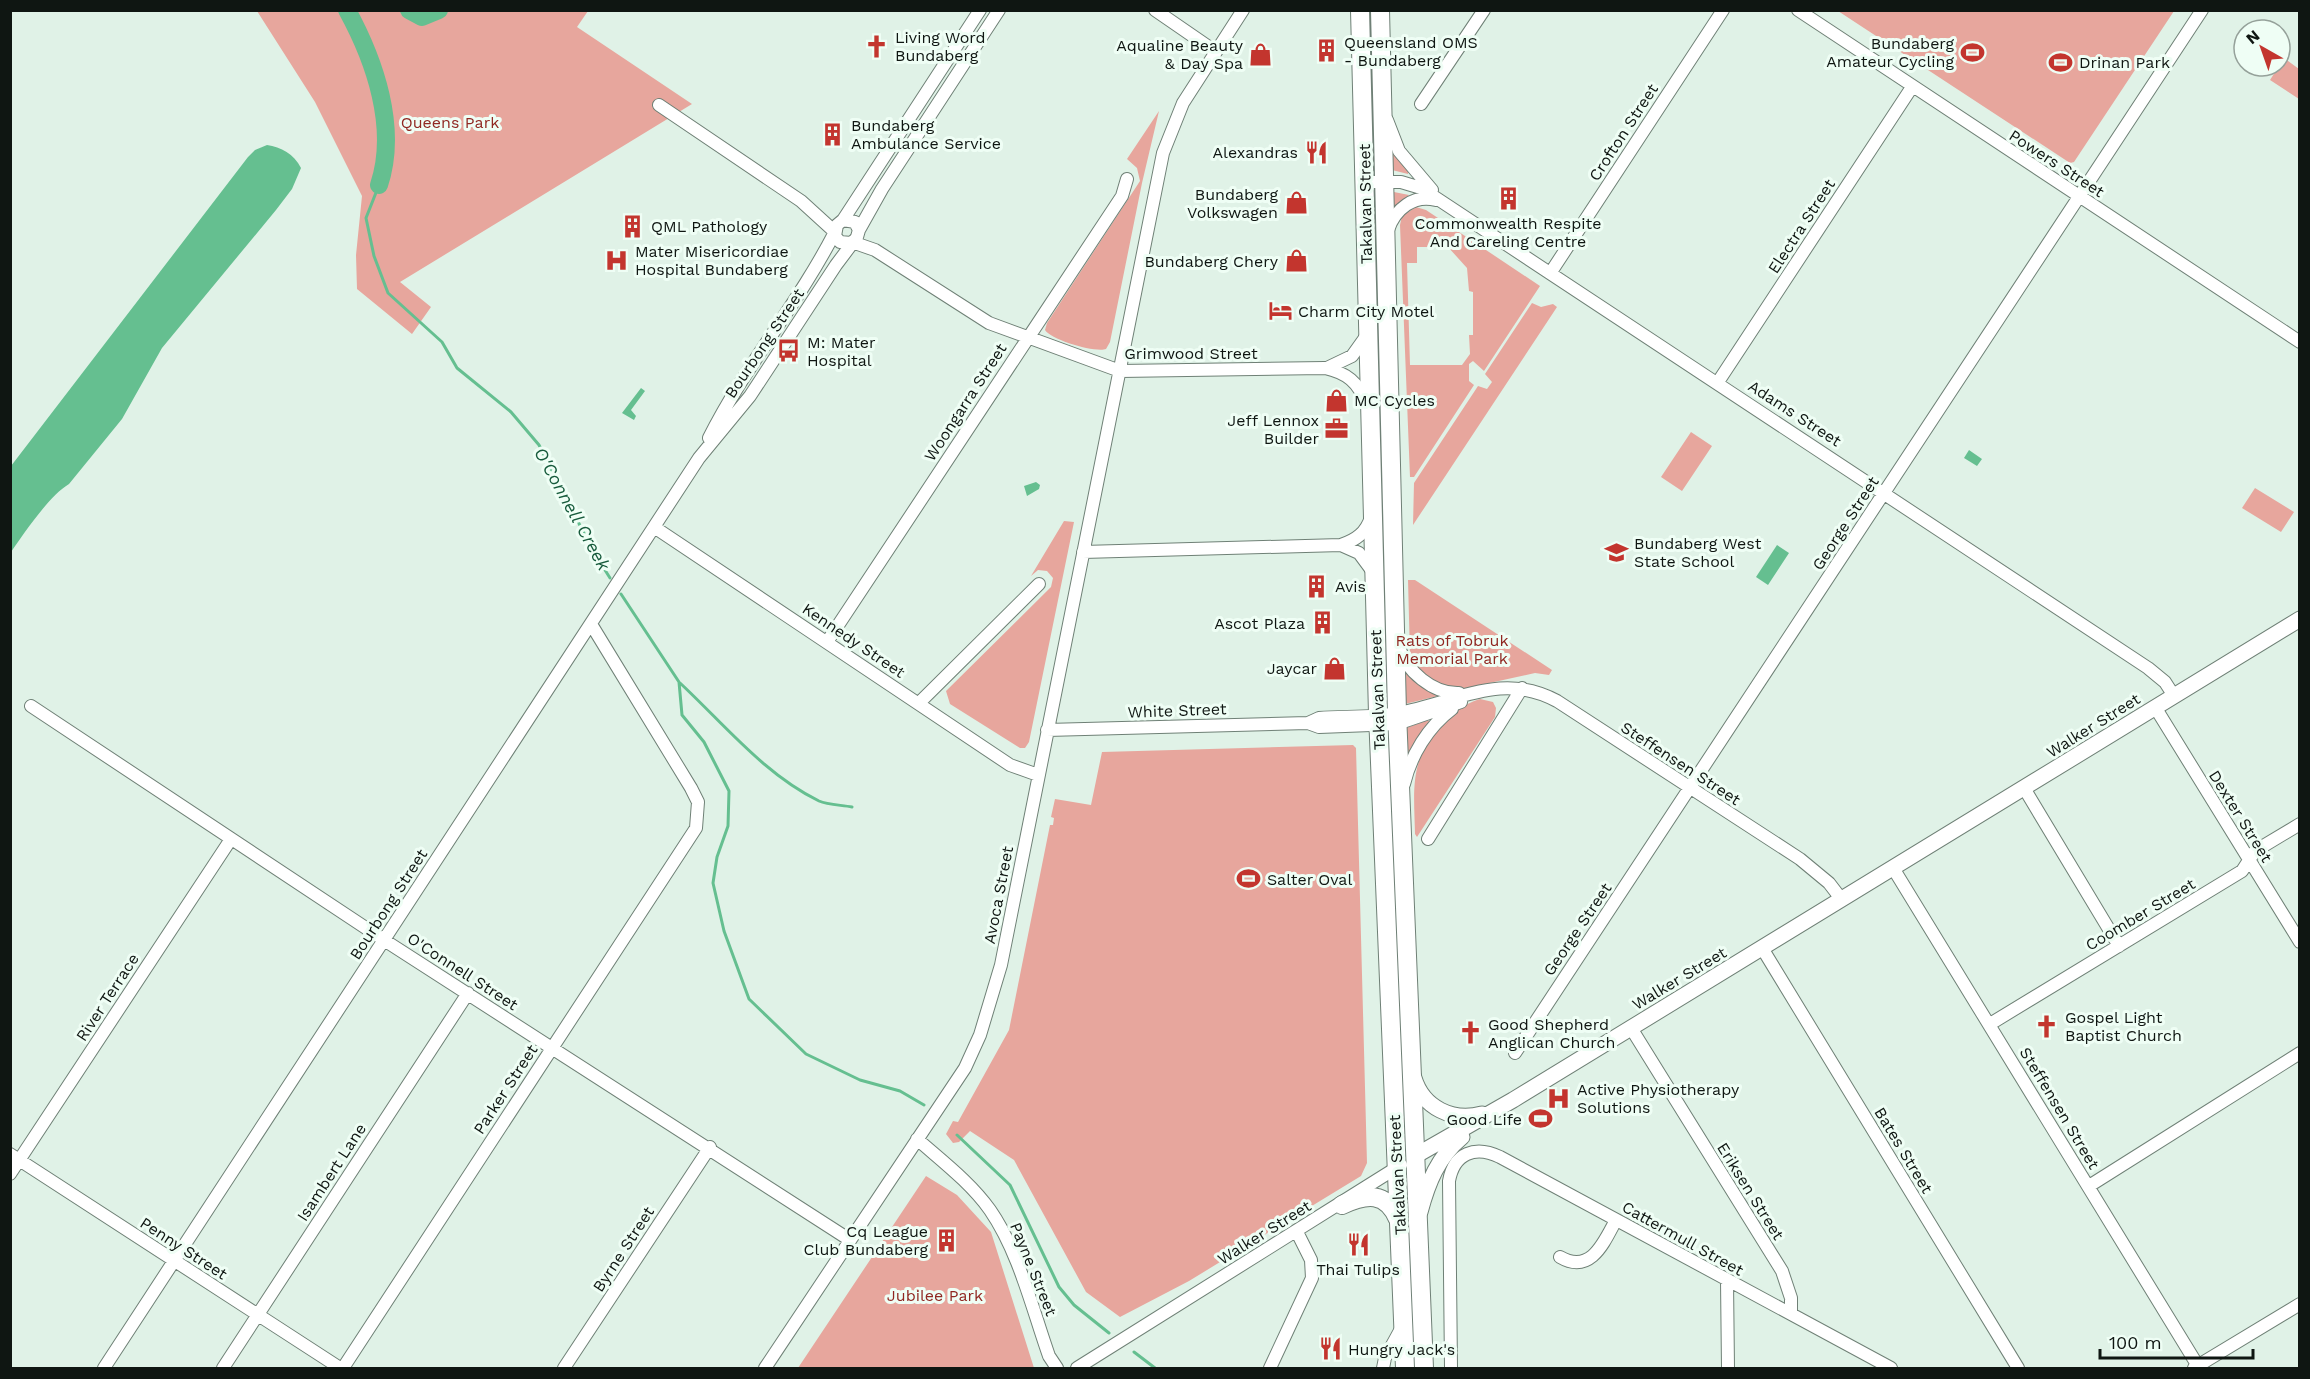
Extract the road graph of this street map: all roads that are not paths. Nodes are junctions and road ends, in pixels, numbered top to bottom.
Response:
1 (980, 10) edge
2 (999, 10) edge
3 (1155, 10) edge
4 (1244, 10) edge
5 (1360, 10) edge
6 (1380, 10) edge
7 (1484, 10) edge
8 (1723, 10) edge
9 (1798, 10) edge
10 (2202, 10) edge
11 (1216, 52) junction
12 (1912, 87) junction
13 (1421, 104) dead end
14 (659, 105) dead end
15 (1382, 106) junction
16 (1127, 179) dead end
17 (1365, 182) junction
18 (1385, 182) junction
19 (2079, 197) junction
20 (801, 201) junction
21 (1443, 202) junction
22 (843, 220) junction
23 (859, 230) junction
24 (835, 232) junction
25 (1385, 241) junction
26 (851, 243) junction
27 (875, 250) junction
28 (1551, 272) junction
29 (1368, 332) junction
30 (1026, 339) junction
31 (2300, 342) edge
32 (1325, 368) junction
33 (1119, 371) junction
34 (1718, 382) junction
35 (735, 391) junction
36 (747, 399) junction
37 (1370, 412) junction
38 (699, 458) junction
39 (1885, 492) junction
40 (1372, 513) junction
41 (654, 527) junction
42 (1341, 545) junction
43 (1083, 552) junction
44 (1374, 574) junction
45 (1039, 584) dead end
46 (2300, 619) edge
47 (591, 624) junction
48 (1395, 631) junction
49 (827, 642) junction
50 (1522, 688) junction
51 (1470, 695) junction
52 (2174, 696) junction
53 (919, 703) junction
54 (31, 706) dead end
55 (2155, 708) junction
56 (1397, 719) junction
57 (1378, 720) junction
58 (1047, 730) junction
59 (1038, 775) junction
60 (1690, 788) junction
61 (2024, 788) junction
62 (1401, 799) junction
63 (2300, 824) edge
64 (231, 839) junction
65 (1428, 839) dead end
66 (2249, 860) junction
67 (1893, 868) junction
68 (1842, 900) junction
69 (384, 940) junction
70 (2300, 942) edge
71 (2119, 946) junction
72 (1762, 948) junction
73 (468, 993) junction
74 (1990, 1024) junction
75 (1631, 1028) junction
76 (551, 1047) junction
77 (1515, 1053) dead end
78 (2300, 1053) edge
79 (1412, 1069) junction
80 (1513, 1100) junction
81 (1484, 1117) junction
82 (917, 1140) junction
83 (710, 1147) junction
84 (1415, 1156) junction
85 (15, 1157) edge
86 (1396, 1168) junction
87 (10, 1174) edge
88 (2089, 1186) junction
89 (1342, 1205) junction
90 (1418, 1220) junction
91 (1616, 1220) junction
92 (1400, 1224) junction
93 (1297, 1232) junction
94 (850, 1239) junction
95 (1560, 1257) dead end
96 (174, 1261) junction
97 (1727, 1281) junction
98 (2300, 1304) edge
99 (1791, 1314) junction
100 (257, 1316) junction
101 (1404, 1324) junction
102 (1879, 1365) edge
103 (2196, 1367) edge
104 (104, 1368) edge
105 (223, 1368) edge
106 (341, 1368) edge
107 (564, 1368) edge
108 (765, 1368) edge
109 (1057, 1368) edge
110 (1077, 1368) edge
111 (1270, 1368) edge
112 (1383, 1368) edge
113 (1406, 1368) edge
114 (1424, 1368) edge
115 (1451, 1368) edge
116 (1728, 1368) edge
117 (1891, 1368) edge
118 (2018, 1368) edge

1 - 22 street
2 - 23 street
3 - 11 street
4 - 11 street
5 - 17 highway, Takalvan Street
6 - 15 highway, Takalvan Street
7 - 13 street
8 - 28 street, Crofton Street
9 - 12 street, Powers Street
10 - 19 street, George Street
11 - 33 street
12 - 19 street, Powers Street
12 - 34 street, Electra Street
14 - 20 street
15 - 18 highway, Takalvan Street
15 - 21 street
16 - 30 street, Woongarra Street
17 - 18 street, Adams Street
17 - 29 highway, Takalvan Street
18 - 21 street, Adams Street
18 - 25 highway, Takalvan Street
19 - 31 street, Powers Street
19 - 39 street, George Street
20 - 22 street
20 - 24 street
21 - 25 street
21 - 28 street, Adams Street
22 - 23 street
22 - 24 street
23 - 26 street
23 - 27 street
24 - 26 street
24 - 35 street, Bourbong Street
25 - 48 highway, Takalvan Street
26 - 27 street
26 - 36 street, Bourbong Street
27 - 30 street, Grimwood Street
28 - 34 street, Adams Street
29 - 32 street, Grimwood Street
29 - 37 highway, Takalvan Street
30 - 33 street, Grimwood Street
30 - 49 street, Woongarra Street
32 - 33 street, Grimwood Street
32 - 37 street, Grimwood Street
33 - 43 street, Avoca Street
34 - 39 street, Adams Street
35 - 36 street
35 - 38 street, Bourbong Street
36 - 38 street, Bourbong Street
37 - 40 highway, Takalvan Street
38 - 41 street, Bourbong Street
39 - 52 street, Adams Street
39 - 60 street, George Street
40 - 42 street
40 - 44 highway, Takalvan Street
41 - 47 street, Bourbong Street
41 - 49 street, Kennedy Street
42 - 43 street
42 - 44 street
43 - 58 street, Avoca Street
44 - 57 highway, Takalvan Street
45 - 53 street
46 - 52 main road, Walker Street
47 - 69 street, Bourbong Street
47 - 76 street, Parker Street
48 - 51 street
48 - 56 highway, Takalvan Street
49 - 53 street, Kennedy Street
50 - 51 street, Steffensen Street
50 - 60 street, Steffensen Street
50 - 65 street
51 - 56 street, Steffensen Street
51 - 62 street
52 - 55 main road, Walker Street
53 - 59 street, Kennedy Street
54 - 64 street, O'Connell Street
55 - 61 main road, Walker Street
55 - 66 street, Dexter Street
56 - 57 street, Steffensen Street
56 - 62 highway, Takalvan Street
57 - 58 street, White Street
57 - 86 highway, Takalvan Street
58 - 59 street, Avoca Street
59 - 82 street, Avoca Street
60 - 68 street, Steffensen Street
60 - 77 street, George Street
61 - 67 main road, Walker Street
61 - 71 street
62 - 79 highway, Takalvan Street
63 - 66 street, Coomber Street
64 - 69 street, O'Connell Street
64 - 85 street, River Terrace
66 - 70 street, Dexter Street
66 - 71 street, Coomber Street
67 - 68 main road, Walker Street
67 - 74 street, Steffensen Street
68 - 72 main road, Walker Street
69 - 73 street, O'Connell Street
69 - 96 street, Bourbong Street
71 - 74 street, Coomber Street
72 - 75 main road, Walker Street
72 - 118 street, Bates Street
73 - 76 street, O'Connell Street
73 - 100 street, Isambert Lane
74 - 88 street, Steffensen Street
75 - 80 main road, Walker Street
75 - 99 street, Eriksen Street
76 - 83 street, O'Connell Street
76 - 106 street, Parker Street
78 - 88 street
79 - 80 main road
79 - 84 highway, Takalvan Street
80 - 81 main road, Walker Street
81 - 84 main road, Walker Street
81 - 90 main road
82 - 94 street, Avoca Street
82 - 109 street, Payne Street
83 - 94 street, O'Connell Street
83 - 107 street, Byrne Street
84 - 86 street, Walker Street
84 - 90 highway, Takalvan Street
85 - 87 street, River Terrace
85 - 96 street, Penny Street
86 - 89 street, Walker Street
86 - 92 highway, Takalvan Street
88 - 103 street, Steffensen Street
89 - 92 highway
89 - 93 street, Walker Street
90 - 114 highway, Takalvan Street
91 - 95 street
91 - 97 street, Cattermull Street
91 - 115 street, Cattermull Street
92 - 101 highway, Takalvan Street
93 - 110 street, Walker Street
93 - 111 street
94 - 108 street, Avoca Street
96 - 100 street, Penny Street
96 - 104 street, Bourbong Street
97 - 99 street, Cattermull Street
97 - 116 street
98 - 103 street
99 - 102 street, Cattermull Street
100 - 105 street, Isambert Lane
100 - 106 street, Penny Street
101 - 112 street
101 - 113 highway, Takalvan Street
102 - 117 street, Cattermull Street

